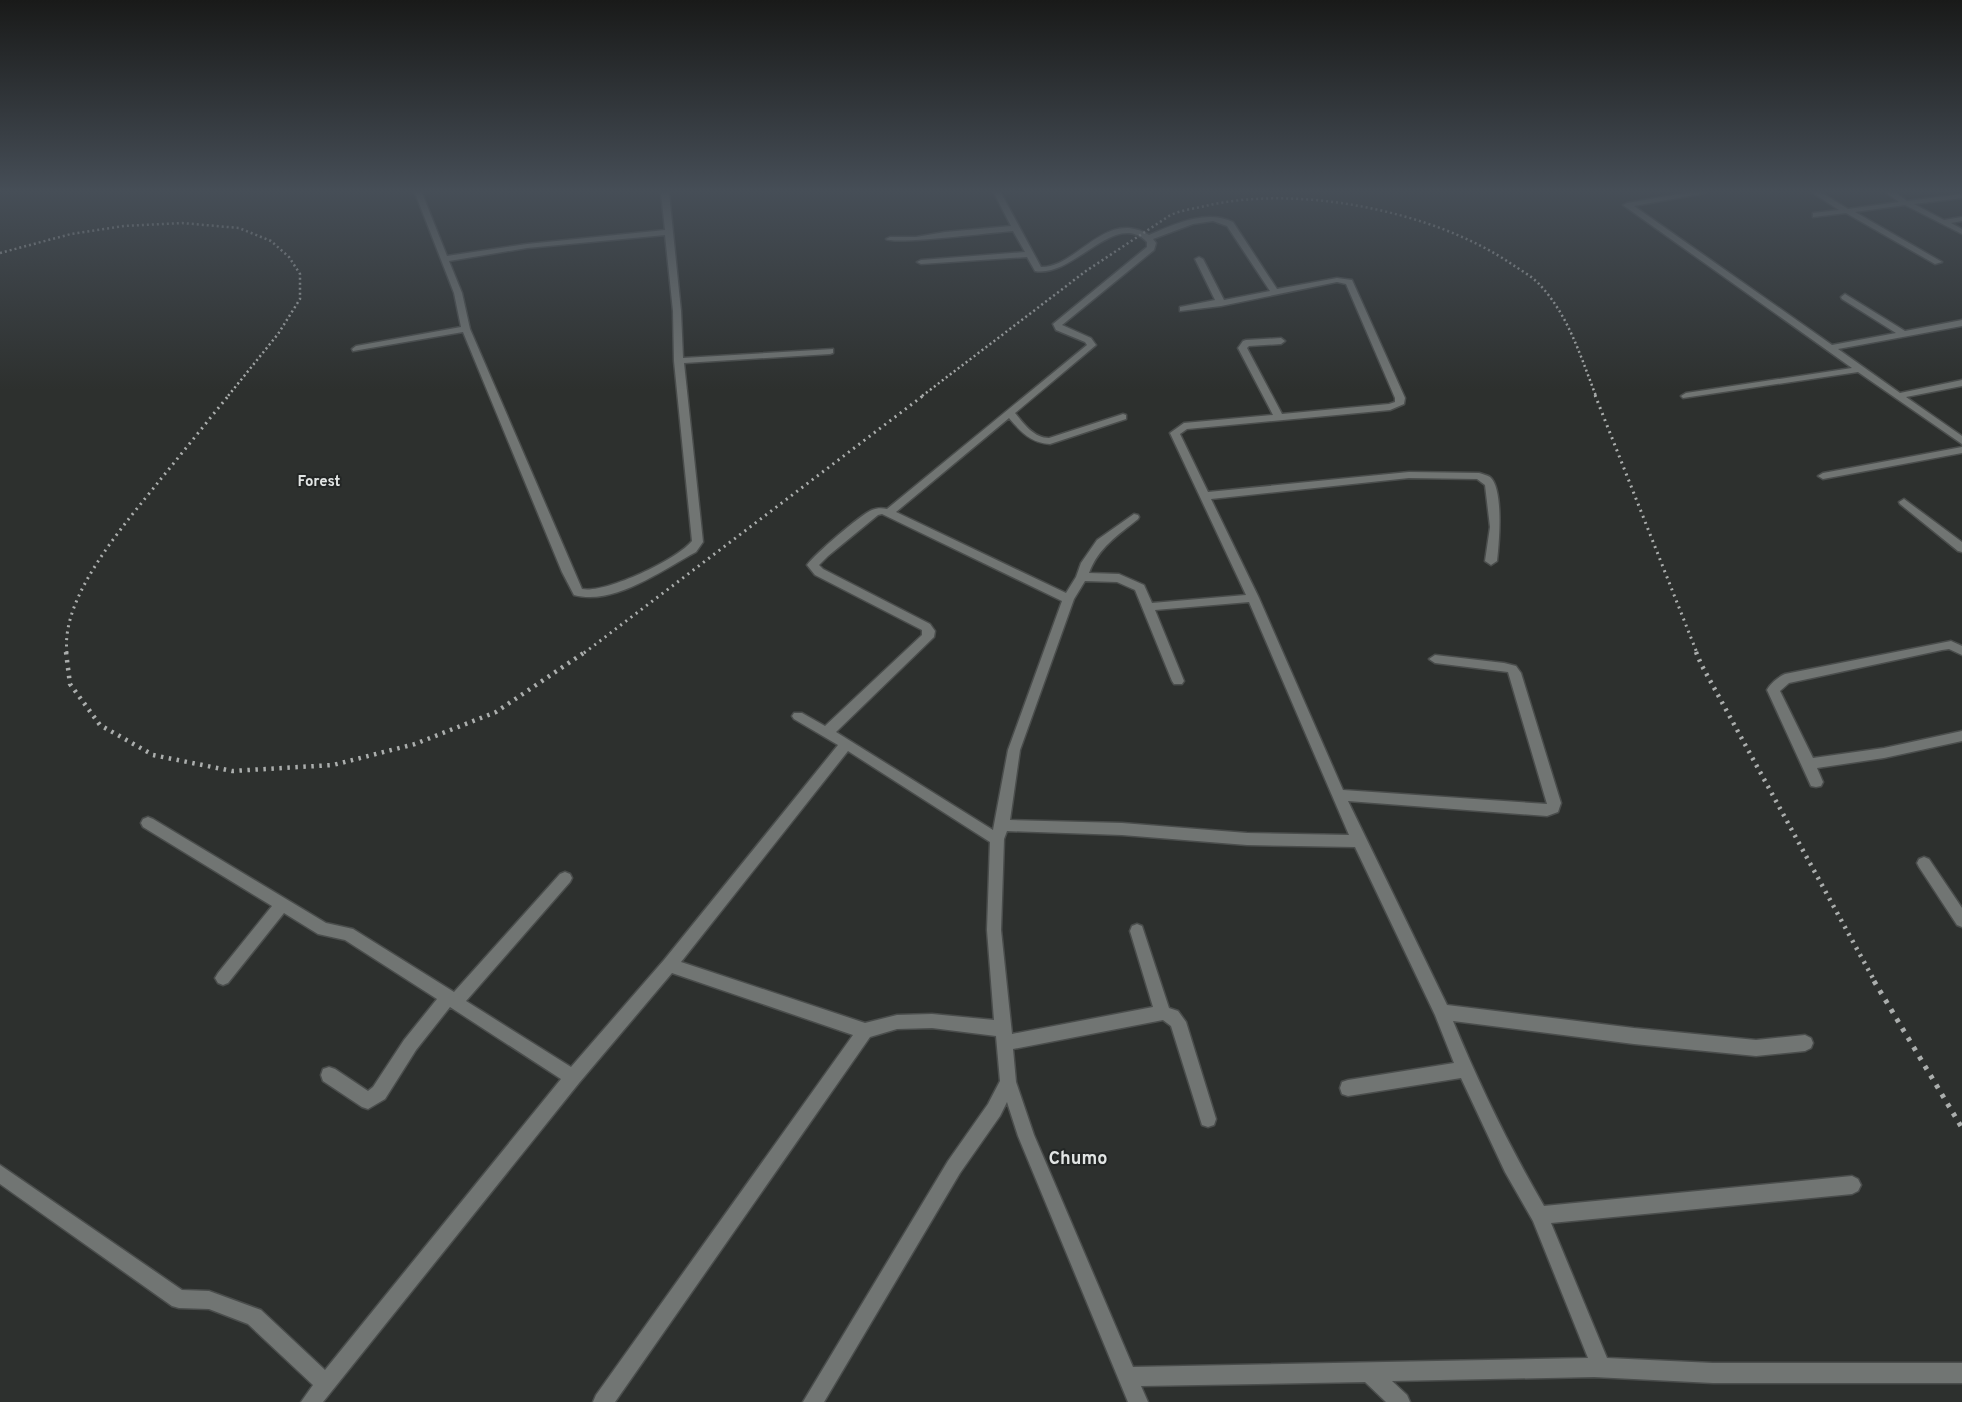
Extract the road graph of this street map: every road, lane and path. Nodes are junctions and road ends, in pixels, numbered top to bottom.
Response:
1 (450, 258) edge
2 (672, 258) edge
3 (970, 258) edge
4 (1032, 258) edge
5 (1070, 258) edge
6 (1138, 258) edge
7 (1252, 258) edge
8 (1703, 258) edge
9 (1932, 258) edge
10 (446, 259) joint
11 (1199, 259) dead end
12 (921, 262) dead end
13 (1938, 262) dead end
14 (1274, 291) junction
15 (1845, 297) dead end
16 (1220, 302) junction
17 (1183, 309) dead end
18 (1962, 323) edge
19 (466, 329) junction
20 (1903, 334) junction
21 (1281, 342) dead end
22 (356, 348) dead end
23 (1831, 348) junction
24 (830, 351) dead end
25 (679, 361) junction
26 (1861, 369) junction
27 (1962, 383) edge
28 (1686, 396) dead end
29 (1899, 396) junction
30 (1009, 412) junction
31 (1278, 416) junction
32 (1123, 417) dead end
33 (1962, 441) edge
34 (1962, 450) edge
35 (1823, 476) dead end
36 (1205, 496) junction
37 (1904, 502) dead end
38 (889, 513) junction
39 (1134, 517) dead end
40 (1962, 548) edge
41 (1491, 561) dead end
42 (1082, 577) junction
43 (1253, 598) junction
44 (1068, 599) junction
45 (1148, 607) junction
46 (1962, 651) edge
47 (1435, 660) dead end
48 (1178, 681) dead end
49 (798, 716) dead end
50 (827, 732) junction
51 (1962, 736) edge
52 (846, 744) junction
53 (1809, 764) junction
54 (1816, 782) dead end
55 (1340, 795) junction
56 (148, 823) dead end
57 (1000, 832) junction
58 (1359, 841) junction
59 (1924, 863) dead end
60 (565, 878) dead end
61 (282, 904) junction
62 (1962, 920) edge
63 (1137, 931) dead end
64 (669, 965) junction
65 (223, 978) dead end
66 (452, 1000) junction
67 (1442, 1012) junction
68 (1163, 1013) junction
69 (865, 1031) junction
70 (1004, 1036) junction
71 (1805, 1043) dead end
72 (1465, 1069) junction
73 (329, 1075) dead end
74 (573, 1077) junction
75 (1008, 1082) junction
76 (1348, 1088) dead end
77 (1208, 1119) dead end
78 (0, 1174) edge
79 (1852, 1185) dead end
80 (1539, 1215) junction
81 (1602, 1368) junction
82 (1370, 1373) junction
83 (1962, 1373) edge
84 (1126, 1377) junction
85 (325, 1383) junction
86 (311, 1402) edge
87 (603, 1402) edge
88 (814, 1402) edge
89 (1138, 1402) edge
90 (1400, 1402) edge

1 - 10 street
2 - 25 street
3 - 12 street
4 - 5 street
6 - 30 street
7 - 14 street
8 - 23 street
9 - 13 street
10 - 19 street
11 - 16 street
14 - 16 street
14 - 31 street
15 - 20 street
16 - 17 street
18 - 20 street
19 - 22 street
19 - 25 street
20 - 23 street
21 - 31 street
23 - 26 street
24 - 25 street
26 - 28 street
26 - 29 street
27 - 29 street
29 - 33 street
30 - 32 street
30 - 38 street
31 - 36 street
34 - 35 street
36 - 41 street
36 - 43 street
37 - 40 street
38 - 44 street
38 - 50 street
39 - 42 street
42 - 44 street
42 - 45 street
43 - 45 street
43 - 55 street
44 - 57 street
45 - 48 street
46 - 53 street
47 - 55 street
49 - 50 street
50 - 52 street
51 - 53 street
52 - 57 street
52 - 64 street
53 - 54 street
55 - 58 street
56 - 61 street
57 - 58 street
57 - 70 street
58 - 67 street
59 - 62 street
60 - 66 street
61 - 65 street
61 - 66 street
63 - 68 street
64 - 69 street
64 - 74 street
66 - 73 street
66 - 74 street
67 - 71 street
67 - 72 street
68 - 70 street
68 - 77 street
69 - 70 street
69 - 87 street
70 - 75 street
72 - 76 street
72 - 80 street
74 - 85 street
75 - 84 street
75 - 88 street
78 - 85 street
79 - 80 street
80 - 81 street
81 - 82 street
81 - 83 street
82 - 84 street
82 - 90 street
84 - 89 street
85 - 86 street

